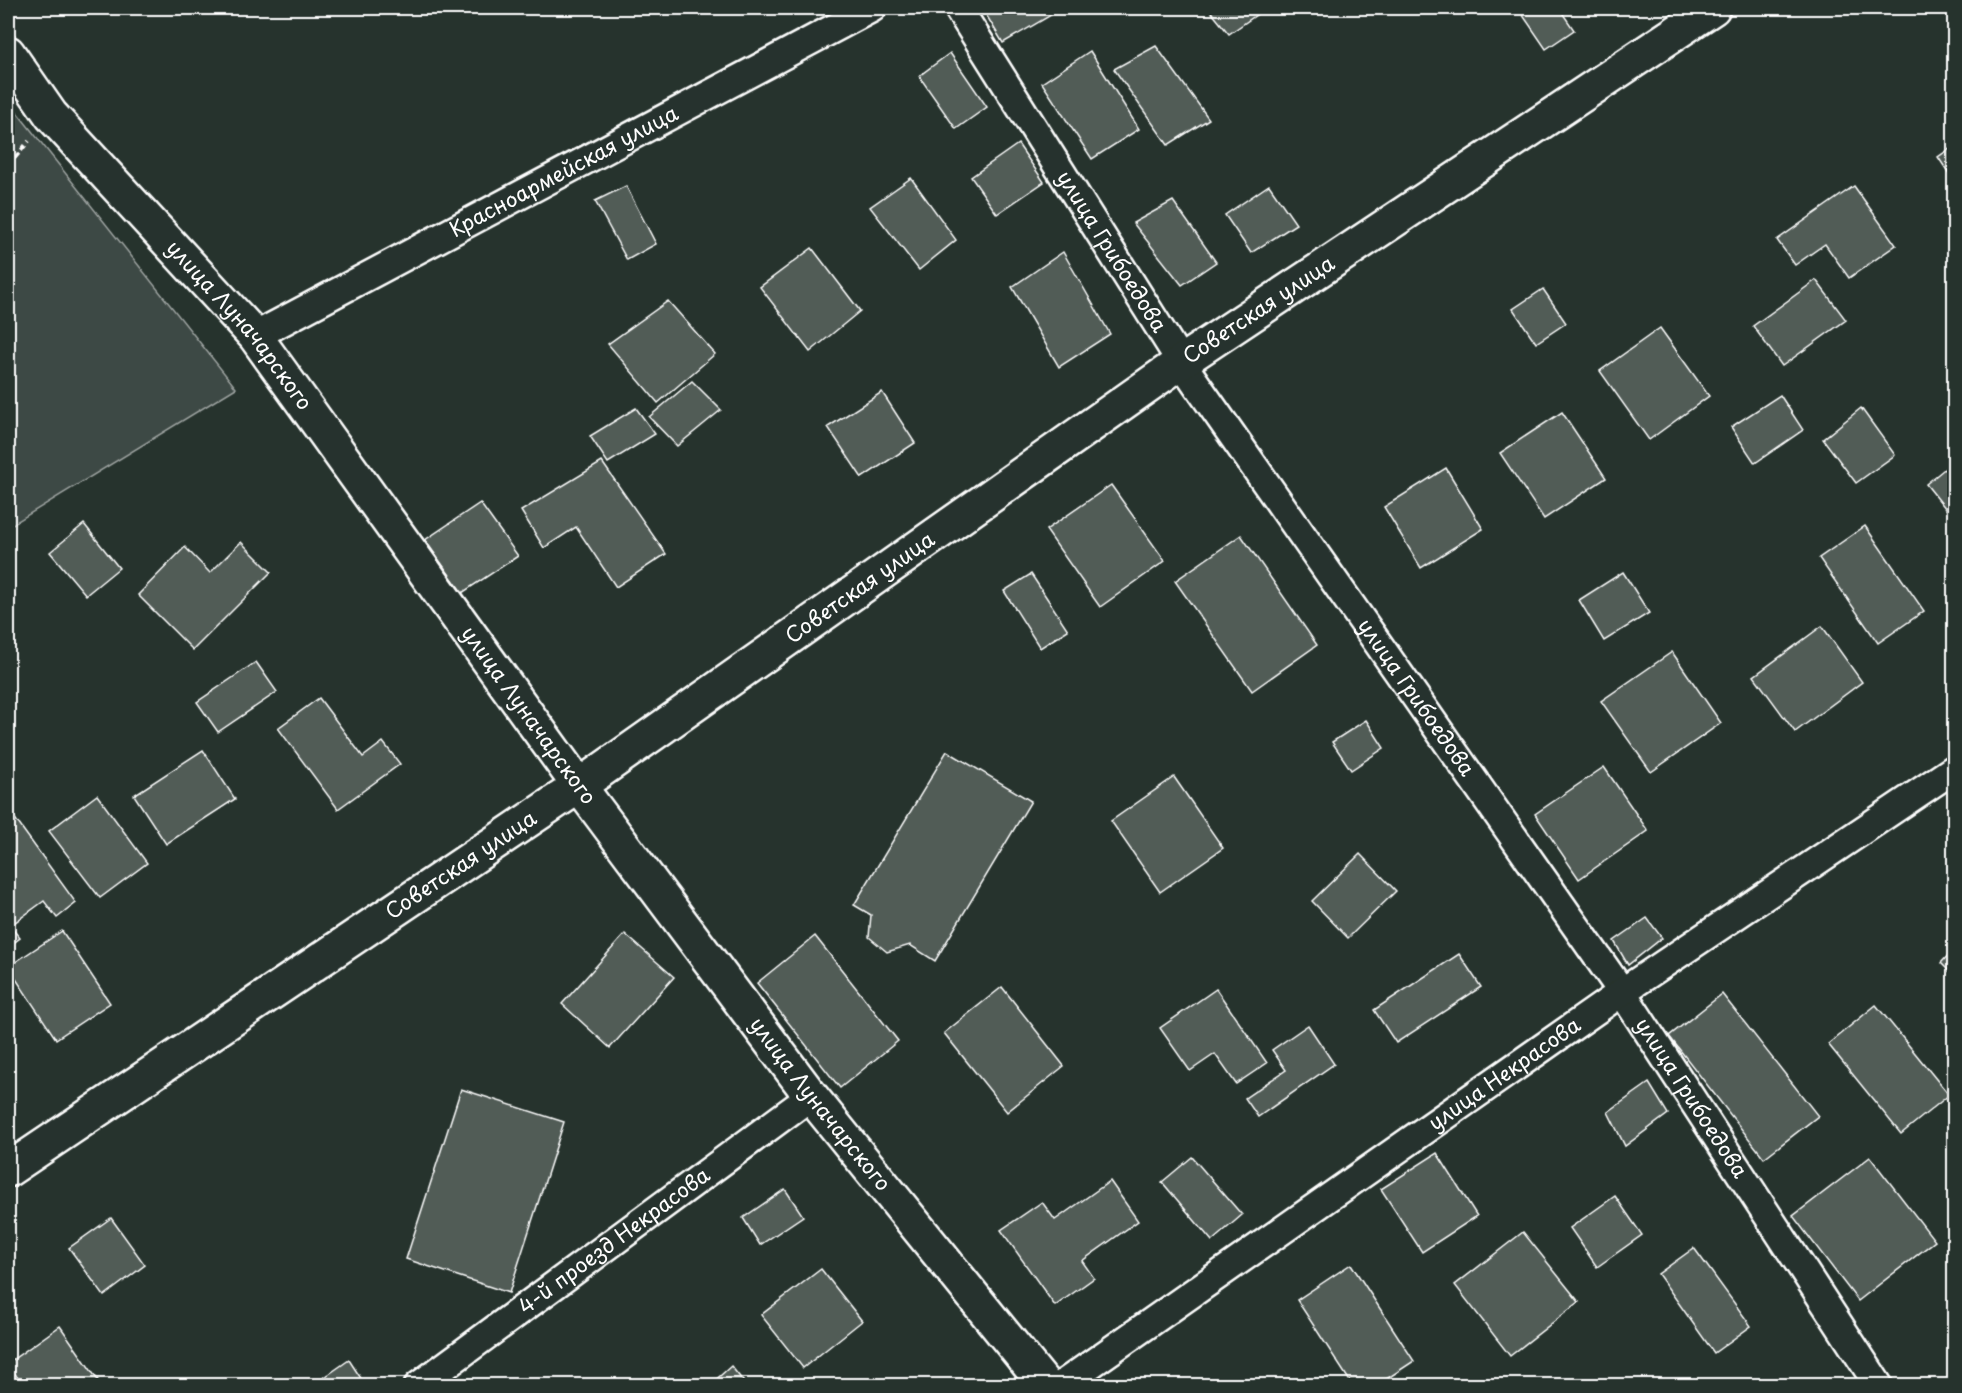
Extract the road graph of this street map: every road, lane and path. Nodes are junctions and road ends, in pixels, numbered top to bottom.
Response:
1 (872, 8) edge
2 (958, 8) edge
3 (1713, 8) edge
4 (8, 53) edge
5 (255, 336) junction
6 (1181, 362) junction
7 (1954, 769) edge
8 (579, 786) junction
9 (1622, 992) junction
10 (811, 1096) junction
11 (8, 1170) edge
12 (418, 1386) edge
13 (1046, 1386) edge
14 (1060, 1386) edge
15 (1879, 1386) edge

1 - 5 street, Красноармейская улица
2 - 6 street, улица Грибоедова
3 - 6 street, Советская улица
4 - 5 street, улица Луначарского
5 - 8 street, улица Луначарского
6 - 8 street, Советская улица
6 - 9 street, улица Грибоедова
7 - 9 street, улица Некрасова
8 - 10 street, улица Луначарского
8 - 11 street, Советская улица
9 - 14 street, улица Некрасова
9 - 15 street, улица Грибоедова
10 - 12 street, 4-й проезд Некрасова
10 - 13 street, улица Луначарского

